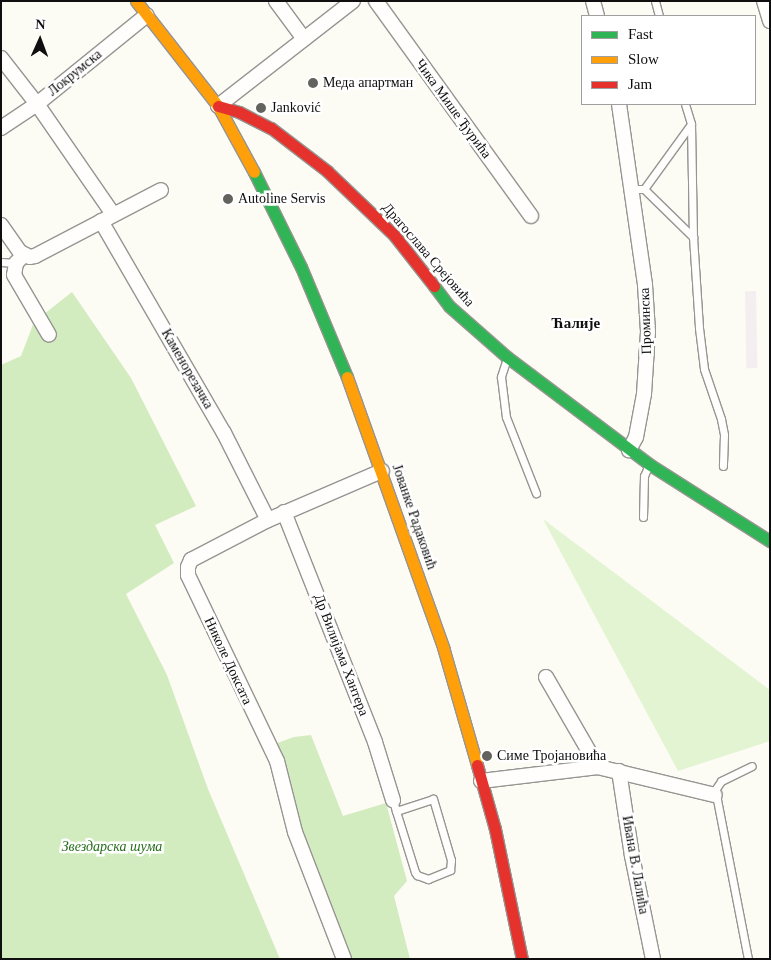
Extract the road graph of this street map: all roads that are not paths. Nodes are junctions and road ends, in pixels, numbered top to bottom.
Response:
1 (136, 1) edge
2 (276, 1) edge
3 (353, 1) edge
4 (376, 1) edge
5 (593, 1) edge
6 (655, 1) edge
7 (764, 1) edge
8 (147, 15) junction
9 (597, 15) edge
10 (659, 15) edge
11 (770, 21) edge
12 (304, 39) junction
13 (1, 58) edge
14 (37, 104) junction
15 (619, 105) edge
16 (685, 105) edge
17 (218, 106) junction
18 (691, 124) junction
19 (1, 128) edge
20 (637, 189) junction
21 (160, 190) dead end
22 (531, 216) dead end
23 (107, 217) junction
24 (1, 225) edge
25 (692, 237) junction
26 (20, 259) junction
27 (1, 262) edge
28 (49, 335) dead end
29 (507, 357) junction
30 (629, 450) junction
31 (649, 464) junction
32 (724, 466) dead end
33 (382, 471) junction
34 (536, 493) dead end
35 (284, 512) junction
36 (642, 517) dead end
37 (268, 520) junction
38 (770, 540) edge
39 (546, 677) dead end
40 (752, 766) dead end
41 (598, 767) junction
42 (620, 771) junction
43 (481, 781) junction
44 (715, 794) junction
45 (394, 806) junction
46 (344, 959) edge
47 (522, 959) edge
48 (653, 959) edge
49 (748, 959) edge

1 - 8 main road
2 - 12 street
3 - 12 street
4 - 22 street, Чика Мише Ђурића
5 - 9 street
6 - 10 lane
7 - 11 street
8 - 14 street, Локрумска
8 - 17 main road
12 - 17 street
13 - 14 street, Каменорезачка
14 - 19 street, Локрумска
14 - 23 street, Каменорезачка
15 - 20 street, Проминска
16 - 18 lane
17 - 29 main road, Драгослава Срејовића
17 - 33 main road, Јованке Радаковић
18 - 20 lane
18 - 25 lane
20 - 25 lane
20 - 30 street, Проминска
21 - 23 street
23 - 26 street
23 - 37 street, Каменорезачка
24 - 26 street
25 - 32 lane
26 - 27 lane
26 - 28 street
29 - 30 main road, Драгослава Срејовића
29 - 34 lane
30 - 31 main road, Драгослава Срејовића
31 - 36 lane
31 - 38 main road, Драгослава Срејовића
33 - 35 street, Николе Доксата
33 - 43 main road, Јованке Радаковић
35 - 37 street, Николе Доксата
35 - 45 street, Др Вилијама Хантера
37 - 46 street, Николе Доксата
39 - 41 street
40 - 44 lane
41 - 42 street
41 - 43 street
42 - 44 street
42 - 48 street, Ивана В. Лалића
43 - 47 main road, Јованке Радаковић
44 - 49 lane
45 - 45 lane

